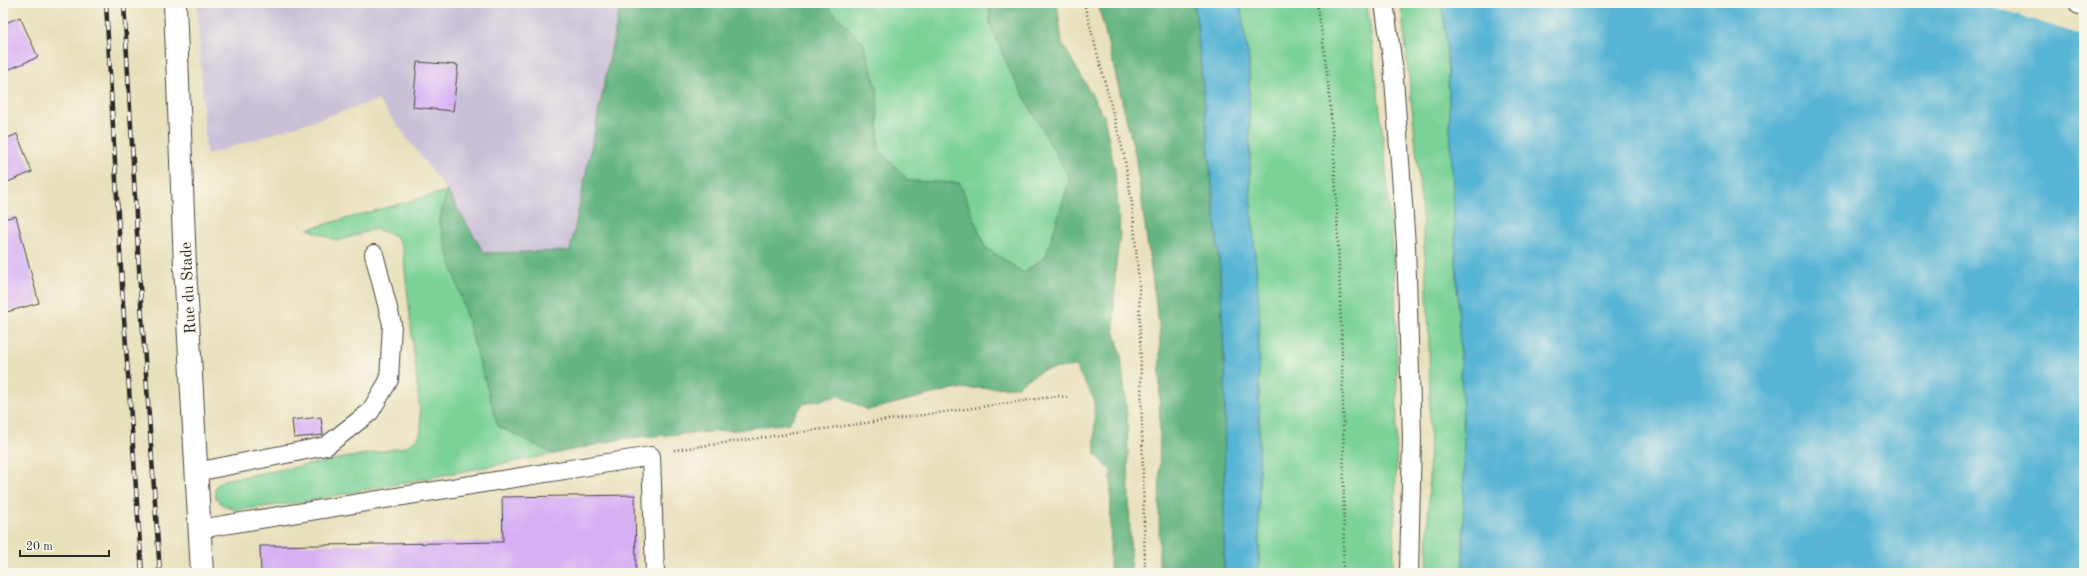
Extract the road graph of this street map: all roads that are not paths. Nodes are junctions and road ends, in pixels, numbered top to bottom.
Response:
1 (174, 3) edge
2 (1384, 3) edge
3 (2080, 3) edge
4 (2084, 4) edge
5 (374, 254) dead end
6 (196, 472) junction
7 (200, 529) junction
8 (202, 573) edge
9 (655, 573) edge
10 (1409, 573) edge

1 - 6 main road, Rue du Stade
2 - 10 lane
3 - 4 main road
5 - 6 lane
6 - 7 main road, Rue du Stade
7 - 8 main road, Rue du Stade
7 - 9 lane

